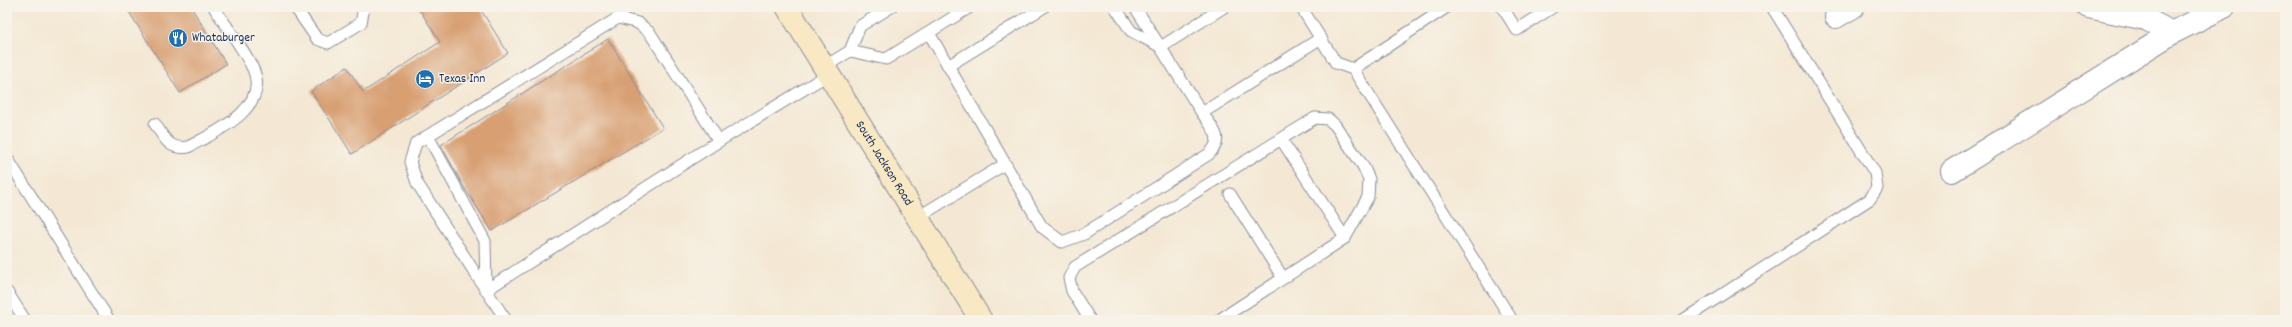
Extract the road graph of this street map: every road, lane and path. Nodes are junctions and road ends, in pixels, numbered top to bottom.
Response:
1 (214, 7) edge
2 (295, 7) edge
3 (364, 7) edge
4 (787, 7) edge
5 (891, 7) edge
6 (970, 7) edge
7 (1044, 7) edge
8 (1115, 7) edge
9 (1135, 7) edge
10 (1224, 7) edge
11 (1301, 7) edge
12 (1447, 7) edge
13 (1502, 7) edge
14 (1553, 7) edge
15 (1772, 7) edge
16 (2088, 7) edge
17 (2224, 7) edge
18 (929, 33) junction
19 (2172, 33) junction
20 (1321, 38) junction
21 (1161, 47) junction
22 (850, 51) junction
23 (948, 66) junction
24 (1353, 69) junction
25 (827, 71) junction
26 (1202, 112) junction
27 (155, 124) dead end
28 (428, 136) junction
29 (1281, 139) junction
30 (719, 141) junction
31 (7, 158) edge
32 (1005, 164) junction
33 (1952, 171) dead end
34 (1230, 194) dead end
35 (918, 217) junction
36 (1344, 238) junction
37 (1283, 278) junction
38 (486, 290) junction
39 (7, 292) edge
40 (25, 320) edge
41 (109, 320) edge
42 (506, 320) edge
43 (981, 320) edge
44 (1090, 320) edge
45 (1219, 320) edge
46 (1512, 320) edge
47 (1683, 320) edge

1 - 27 lane
2 - 3 lane
4 - 25 main road, South Jackson Road
5 - 22 lane
6 - 18 lane
7 - 23 lane
8 - 21 lane
9 - 21 lane
10 - 21 lane
11 - 20 lane
12 - 24 lane
13 - 14 lane
15 - 47 lane
16 - 19 street
17 - 19 street
18 - 22 lane
18 - 23 lane
19 - 33 street
20 - 24 lane
20 - 26 lane
21 - 26 lane
22 - 25 lane
23 - 32 lane
24 - 46 lane
25 - 30 lane
25 - 35 main road, South Jackson Road
26 - 32 lane
28 - 30 lane
28 - 38 lane
28 - 38 lane
29 - 36 lane
29 - 36 lane
29 - 44 lane
30 - 38 lane
31 - 41 lane
32 - 35 lane
34 - 37 lane
35 - 43 main road, South Jackson Road
36 - 37 lane
37 - 45 lane
38 - 42 lane
39 - 40 lane

